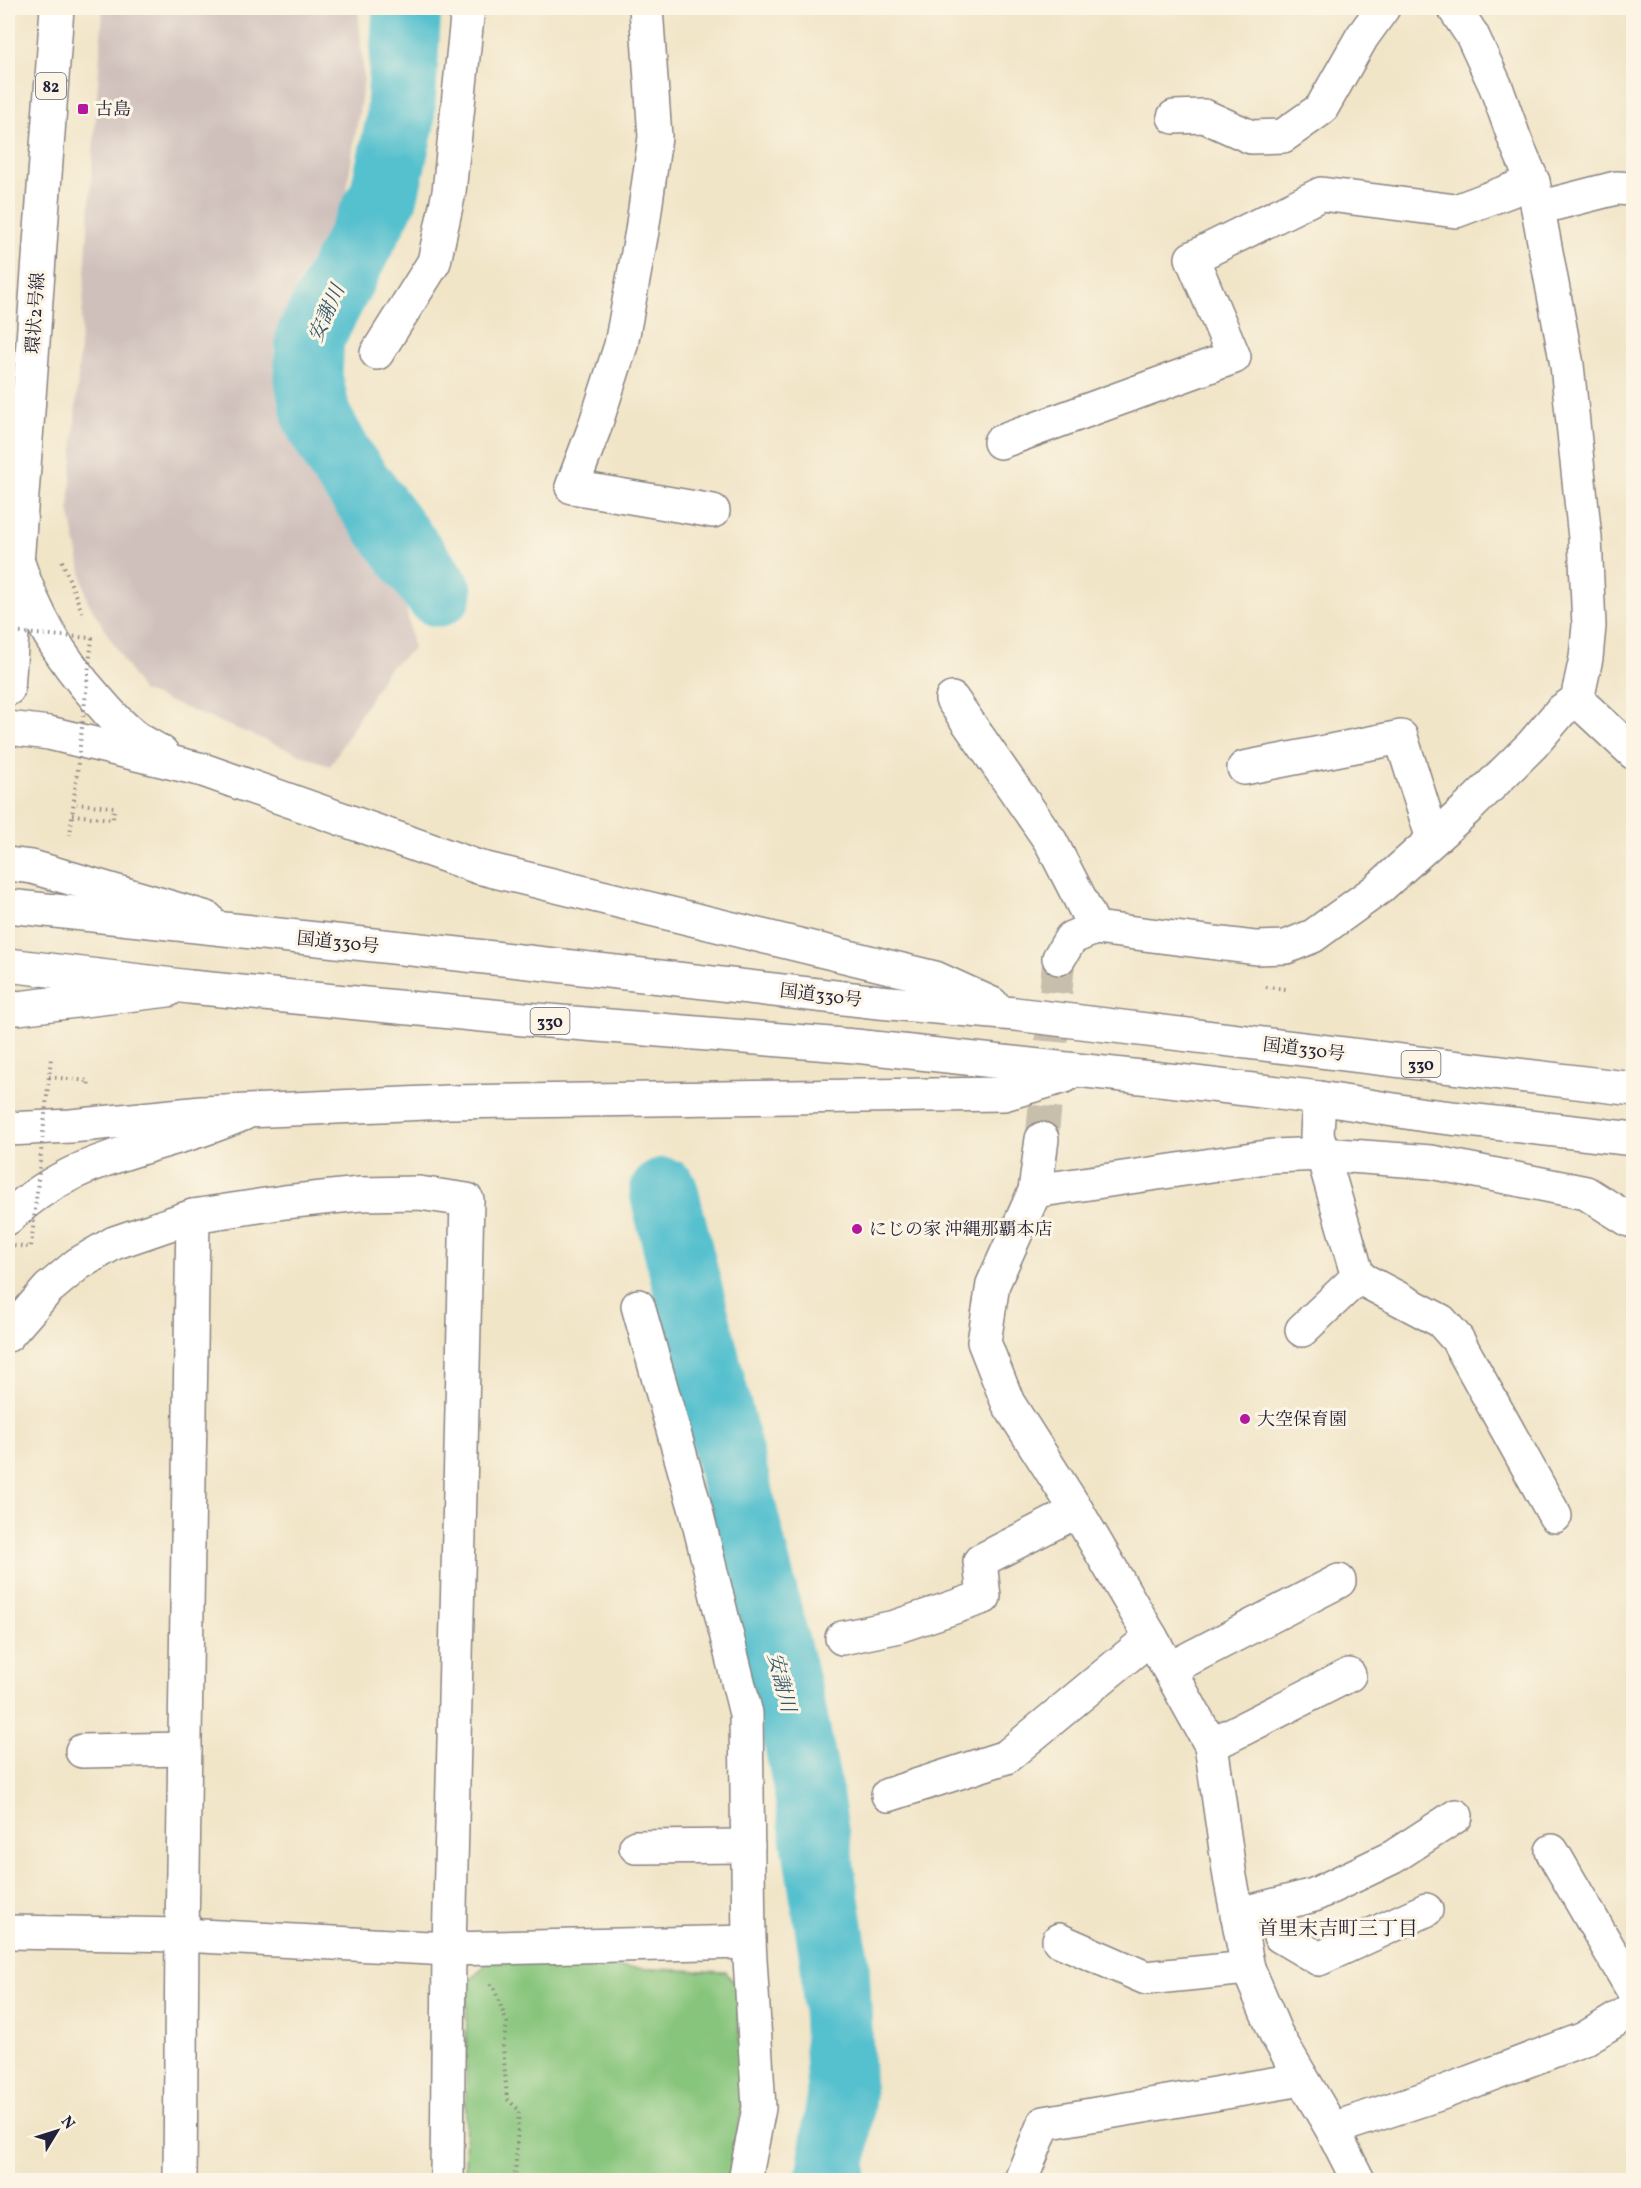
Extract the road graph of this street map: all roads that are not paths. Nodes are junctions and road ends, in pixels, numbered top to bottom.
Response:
1 (57, 8) edge
2 (468, 8) edge
3 (646, 8) edge
4 (1383, 8) edge
5 (1454, 8) edge
6 (1174, 117) dead end
7 (1634, 189) edge
8 (1535, 195) junction
9 (377, 353) dead end
10 (1000, 442) dead end
11 (713, 511) dead end
12 (17, 560) junction
13 (8, 689) edge
14 (952, 699) dead end
15 (1577, 700) junction
16 (8, 728) edge
17 (1634, 753) edge
18 (1244, 768) dead end
19 (203, 770) junction
20 (1433, 839) junction
21 (20, 866) edge
22 (17, 907) edge
23 (1095, 928) junction
24 (258, 933) junction
25 (1059, 958) tunnel mouth
26 (15, 966) edge
27 (190, 987) junction
28 (13, 1007) edge
29 (1015, 1014) junction
30 (1078, 1072) junction
31 (1634, 1089) edge
32 (1319, 1098) junction
33 (253, 1110) junction
34 (8, 1129) edge
35 (1042, 1138) tunnel mouth
36 (1634, 1139) edge
37 (1323, 1154) junction
38 (1035, 1191) junction
39 (193, 1216) junction
40 (8, 1218) edge
41 (1629, 1220) dead end
42 (1358, 1277) junction
43 (638, 1306) dead end
44 (1302, 1330) dead end
45 (8, 1335) edge
46 (1077, 1511) junction
47 (1555, 1516) dead end
48 (1339, 1581) dead end
49 (1151, 1637) junction
50 (842, 1638) dead end
51 (1169, 1669) junction
52 (1349, 1675) dead end
53 (1211, 1745) junction
54 (185, 1749) junction
55 (82, 1751) dead end
56 (888, 1796) dead end
57 (1456, 1816) dead end
58 (748, 1846) junction
59 (636, 1847) dead end
60 (1552, 1851) dead end
61 (1269, 1907) junction
62 (1425, 1910) dead end
63 (1237, 1915) junction
64 (8, 1932) edge
65 (182, 1935) junction
66 (1059, 1940) dead end
67 (749, 1942) junction
68 (449, 1949) junction
69 (1248, 1968) junction
70 (1634, 1992) edge
71 (1634, 2009) edge
72 (1302, 2079) junction
73 (1332, 2129) junction
74 (180, 2181) edge
75 (447, 2181) edge
76 (746, 2181) edge
77 (1022, 2181) edge
78 (1358, 2181) edge

1 - 12 main road, 環状2号線 / 82
2 - 9 main road
3 - 11 main road
4 - 6 main road
5 - 8 main road
7 - 8 main road
8 - 10 main road
8 - 15 main road
12 - 13 main road, 環状2号線 / 82
12 - 19 main road
14 - 23 main road
15 - 17 main road
15 - 20 main road
16 - 19 main road
18 - 20 main road
19 - 29 main road
20 - 23 main road
21 - 24 main road
22 - 24 main road, 国道330号 / 330
23 - 25 main road
24 - 29 main road, 国道330号 / 330
26 - 27 main road, 330
27 - 28 main road
27 - 30 main road, 330
29 - 31 main road, 国道330号 / 330
30 - 32 main road, 330
30 - 33 main road
32 - 36 main road, 330
32 - 37 main road
33 - 34 main road
33 - 40 main road
35 - 38 main road
37 - 38 main road
37 - 41 main road
37 - 42 main road
38 - 46 main road
39 - 45 main road
39 - 54 main road
39 - 68 main road
42 - 44 main road
42 - 47 main road
43 - 58 main road
46 - 49 main road
46 - 50 main road
48 - 51 main road
49 - 51 main road
49 - 56 main road
51 - 53 main road
52 - 53 main road
53 - 63 main road
54 - 55 main road
54 - 65 main road
57 - 61 main road
58 - 59 main road
58 - 67 main road
60 - 70 main road
61 - 62 main road
61 - 63 main road
63 - 69 main road
64 - 65 main road
65 - 68 main road
65 - 74 main road
66 - 69 main road
67 - 68 main road
67 - 76 main road
68 - 75 main road
69 - 72 main road
71 - 73 main road
72 - 73 main road
72 - 77 main road
73 - 78 main road

